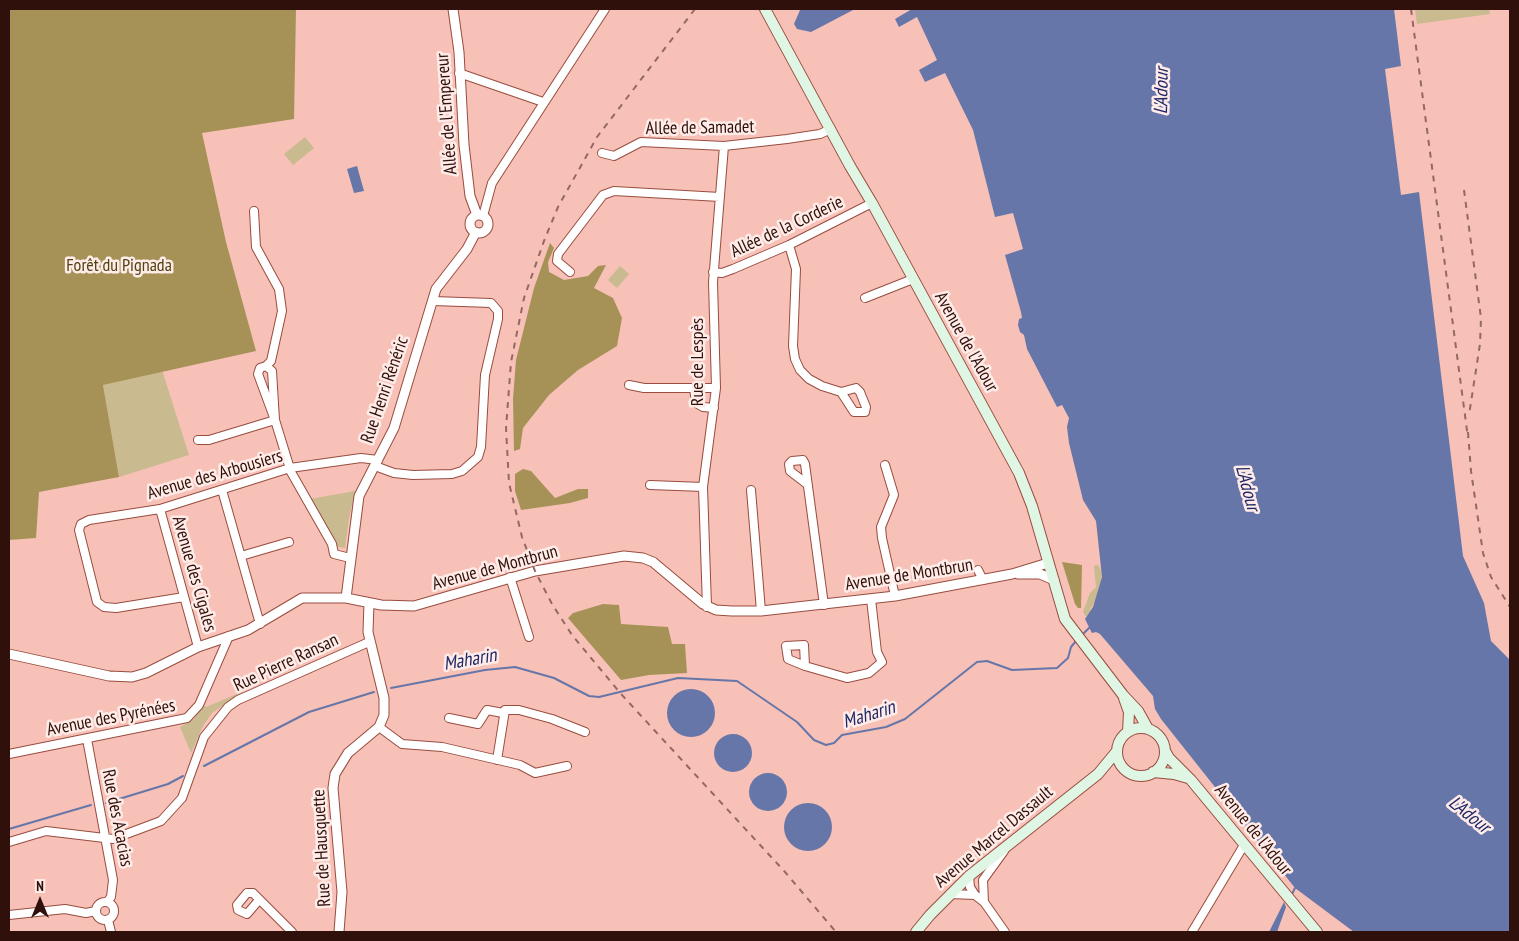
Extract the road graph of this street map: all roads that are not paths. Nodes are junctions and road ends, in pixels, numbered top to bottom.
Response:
1 (453, 9) edge
2 (605, 9) edge
3 (765, 9) edge
4 (459, 73) junction
5 (543, 102) junction
6 (830, 130) junction
7 (724, 146) junction
8 (602, 153) dead end
9 (720, 197) junction
10 (872, 203) junction
11 (254, 211) dead end
12 (480, 216) junction
13 (476, 232) junction
14 (789, 245) junction
15 (570, 272) dead end
16 (714, 272) junction
17 (913, 279) junction
18 (865, 298) dead end
19 (433, 301) junction
20 (630, 385) dead end
21 (694, 388) junction
22 (716, 388) junction
23 (841, 392) dead end
24 (714, 408) junction
25 (275, 420) junction
26 (198, 440) dead end
27 (376, 462) junction
28 (885, 465) dead end
29 (290, 468) junction
30 (807, 484) dead end
31 (650, 485) dead end
32 (703, 488) junction
33 (222, 490) junction
34 (751, 490) dead end
35 (160, 509) junction
36 (289, 542) dead end
37 (241, 556) junction
38 (350, 558) junction
39 (1048, 562) junction
40 (978, 570) dead end
41 (1012, 574) junction
42 (510, 577) junction
43 (983, 580) junction
44 (1054, 580) junction
45 (895, 596) junction
46 (184, 597) junction
47 (346, 598) junction
48 (871, 599) junction
49 (369, 603) junction
50 (824, 605) junction
51 (707, 607) junction
52 (761, 611) junction
53 (260, 624) junction
54 (229, 636) junction
55 (529, 637) dead end
56 (369, 642) junction
57 (198, 647) junction
58 (9, 654) edge
59 (805, 666) dead end
60 (1123, 695) junction
61 (503, 713) junction
62 (449, 718) dead end
63 (380, 727) junction
64 (1148, 729) junction
65 (584, 732) dead end
66 (1128, 732) junction
67 (87, 739) junction
68 (1117, 751) junction
69 (1165, 752) junction
70 (9, 754) edge
71 (497, 760) junction
72 (567, 766) dead end
73 (1124, 768) junction
74 (1153, 772) junction
75 (1098, 774) junction
76 (1191, 780) junction
77 (106, 838) junction
78 (1013, 840) junction
79 (9, 842) edge
80 (1244, 845) junction
81 (969, 876) junction
82 (950, 894) junction
83 (975, 895) junction
84 (259, 900) dead end
85 (108, 902) junction
86 (984, 902) junction
87 (96, 911) junction
88 (9, 915) edge
89 (108, 920) junction
90 (1308, 922) junction
91 (111, 932) edge
92 (292, 932) edge
93 (339, 932) edge
94 (916, 932) edge
95 (1004, 932) edge
96 (1192, 932) edge
97 (1305, 932) edge
98 (1317, 932) edge
99 (1326, 932) edge

1 - 4 street, Allée de l'Empereur
2 - 5 street
3 - 6 main road, Avenue de l'Adour
4 - 5 street
4 - 12 street, Allée de l'Empereur
5 - 12 street
6 - 7 street, Allée de Samadet
6 - 10 main road, Avenue de l'Adour
7 - 8 street, Allée de Samadet
7 - 9 street, Rue de Lespès
9 - 15 street
9 - 16 street, Rue de Lespès
10 - 14 street, Allée de la Corderie
10 - 17 main road, Avenue de l'Adour
11 - 25 street
12 - 13 street
12 - 13 street
13 - 19 street, Rue Henri Rénéric
14 - 16 street, Allée de la Corderie
14 - 23 street
16 - 22 street, Rue de Lespès
17 - 18 street
17 - 39 main road, Avenue de l'Adour
19 - 27 street, Rue Henri Rénéric
19 - 27 street, Avenue des Arbousiers
20 - 21 street
21 - 22 street
21 - 24 street
22 - 24 street, Rue de Lespès
24 - 32 street, Rue de Lespès
25 - 26 street
25 - 29 street
27 - 29 street, Avenue des Arbousiers
27 - 38 street, Rue Henri Rénéric
28 - 45 street
29 - 33 street, Avenue des Arbousiers
29 - 38 street
30 - 50 street
31 - 32 street
32 - 51 street, Rue de Lespès
33 - 35 street, Avenue des Arbousiers
33 - 37 street
34 - 52 street
35 - 46 street, Avenue des Cigales
35 - 46 street, Avenue des Arbousiers
36 - 37 street
37 - 53 street
38 - 47 street, Rue Henri Rénéric
39 - 41 street, Avenue de Montbrun
39 - 44 main road, Avenue de l'Adour
40 - 43 street
41 - 43 street, Avenue de Montbrun
41 - 44 street
42 - 49 street, Avenue de Montbrun
42 - 51 street, Avenue de Montbrun
42 - 55 street
43 - 45 street, Avenue de Montbrun
44 - 60 main road, Avenue de l'Adour
45 - 48 street, Avenue de Montbrun
46 - 57 street, Avenue des Cigales
47 - 49 street, Avenue de Montbrun
47 - 53 street, Avenue de Montbrun
48 - 50 street, Avenue de Montbrun
48 - 59 street
49 - 56 street
50 - 52 street, Avenue de Montbrun
51 - 52 street, Avenue de Montbrun
53 - 54 street, Avenue de Montbrun
54 - 57 street, Avenue de Montbrun
54 - 67 street, Avenue des Pyrénées
56 - 63 street
56 - 77 street, Rue Pierre Ransan
57 - 58 street, Avenue de Montbrun
60 - 64 main road, Avenue de l'Adour
60 - 66 main road, Avenue de l'Adour
61 - 62 street
61 - 65 street
61 - 71 street
63 - 71 street
63 - 93 street, Rue de Hausquette
64 - 66 main road
64 - 69 main road
66 - 68 main road
67 - 70 street, Avenue des Pyrénées
67 - 77 street, Rue des Acacias
68 - 73 main road
68 - 75 main road, Avenue Marcel Dassault
69 - 74 main road
69 - 76 main road, Avenue de l'Adour
71 - 72 street
73 - 74 main road
73 - 75 main road, Avenue Marcel Dassault
74 - 76 main road, Avenue de l'Adour
75 - 78 main road, Avenue Marcel Dassault
76 - 80 main road, Avenue de l'Adour
77 - 79 street, Rue Pierre Ransan
77 - 85 street, Rue des Acacias
78 - 81 main road, Avenue Marcel Dassault
78 - 86 street
80 - 90 main road, Avenue de l'Adour
80 - 96 street
81 - 82 main road, Avenue Marcel Dassault
81 - 83 street
82 - 83 street
82 - 94 main road, Avenue Marcel Dassault
83 - 86 street
84 - 92 street
85 - 87 street
85 - 89 street
86 - 95 street
87 - 88 street
87 - 89 street
89 - 91 street
90 - 97 street
90 - 98 main road, Avenue de l'Adour
90 - 99 main road

